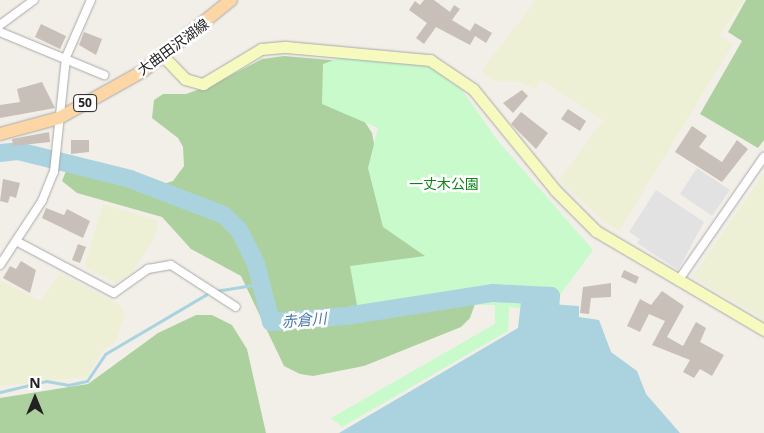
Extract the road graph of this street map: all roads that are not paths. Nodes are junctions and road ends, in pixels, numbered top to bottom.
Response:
1 (34, 0) edge
2 (90, 0) edge
3 (231, 0) edge
4 (0, 25) edge
5 (0, 32) edge
6 (66, 57) junction
7 (164, 57) junction
8 (104, 76) dead end
9 (59, 118) junction
10 (0, 134) edge
11 (764, 157) edge
12 (16, 241) junction
13 (0, 265) edge
14 (678, 282) junction
15 (236, 307) dead end
16 (764, 330) edge

1 - 4 street
2 - 6 street
3 - 7 main road, 大曲田沢湖線 / 50
5 - 6 street
6 - 8 street
6 - 9 street
7 - 9 main road, 大曲田沢湖線 / 50
7 - 14 street
9 - 10 main road, 大曲田沢湖線 / 50
9 - 12 street
11 - 14 street
12 - 13 street
12 - 15 street
14 - 16 street

